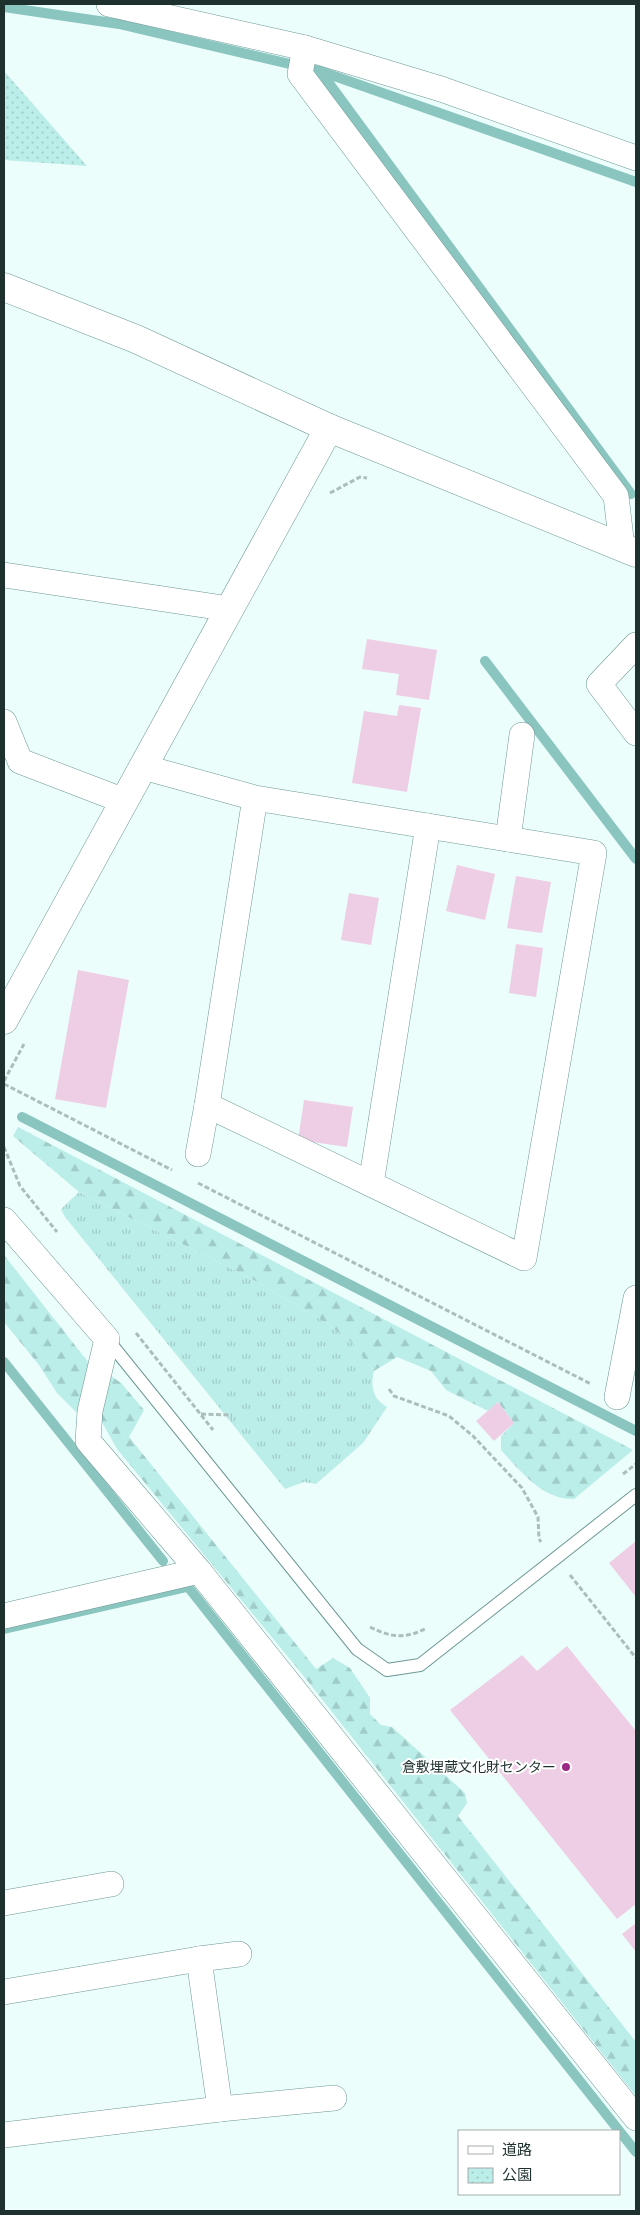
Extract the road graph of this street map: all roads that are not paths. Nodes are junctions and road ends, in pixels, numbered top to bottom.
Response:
1 (109, 4) edge
2 (303, 60) junction
3 (636, 158) edge
4 (4, 288) edge
5 (329, 428) junction
6 (629, 550) edge
7 (4, 575) edge
8 (230, 609) junction
9 (636, 645) edge
10 (4, 722) edge
11 (636, 733) edge
12 (522, 735) dead end
13 (143, 767) junction
14 (255, 798) junction
15 (124, 801) junction
16 (428, 826) junction
17 (508, 839) junction
18 (4, 1020) edge
19 (207, 1106) junction
20 (198, 1154) dead end
21 (371, 1184) junction
22 (4, 1220) edge
23 (636, 1298) edge
24 (106, 1339) junction
25 (617, 1398) road end
26 (636, 1495) edge
27 (199, 1571) junction
28 (4, 1616) edge
29 (111, 1884) dead end
30 (4, 1903) edge
31 (239, 1954) dead end
32 (199, 1959) junction
33 (4, 1992) edge
34 (334, 2098) dead end
35 (220, 2109) junction
36 (636, 2118) edge
37 (4, 2135) edge

1 - 2 street
2 - 3 street
2 - 6 street
4 - 5 street
5 - 6 street
5 - 8 street
7 - 8 street
8 - 13 street
9 - 11 street
10 - 15 street
12 - 17 street
13 - 14 street
13 - 15 street
14 - 16 street
14 - 19 street
15 - 18 street
16 - 17 street
16 - 21 street
17 - 21 street
19 - 20 street
19 - 21 street
22 - 24 street
23 - 25 street
24 - 26 lane
24 - 27 street
27 - 28 street
27 - 36 street
29 - 30 street
31 - 32 street
32 - 33 street
32 - 35 street
34 - 35 street
35 - 37 street

